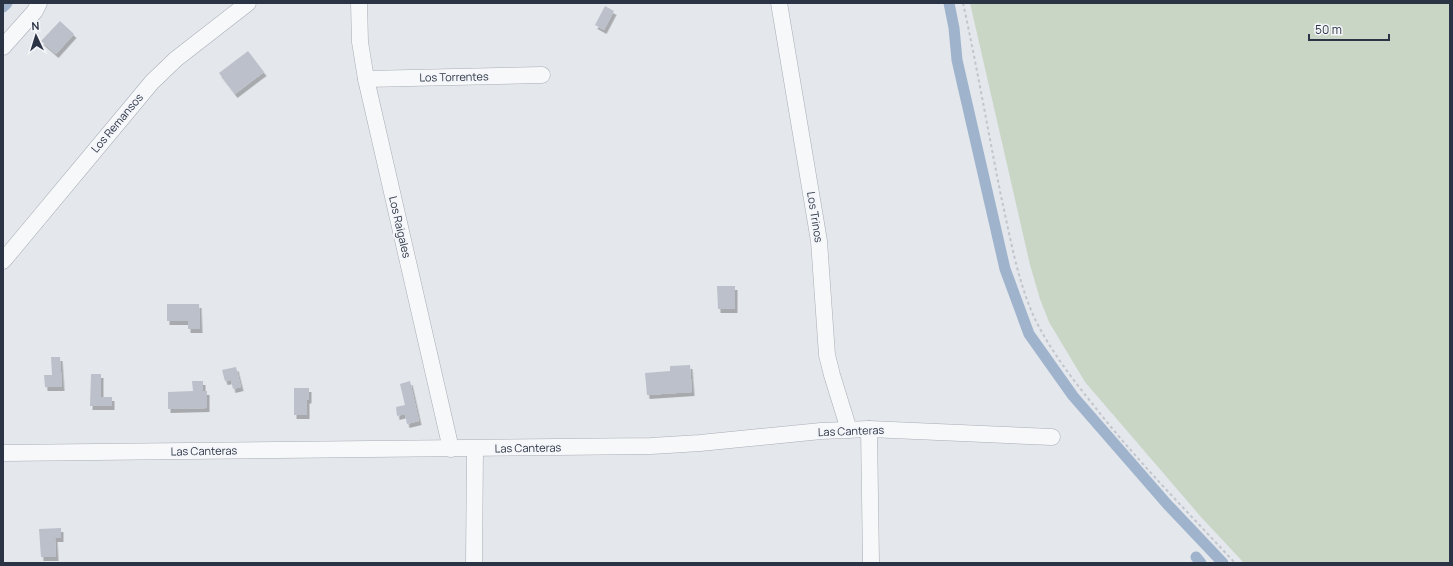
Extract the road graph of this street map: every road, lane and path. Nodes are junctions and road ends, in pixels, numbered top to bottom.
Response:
1 (39, 3) edge
2 (248, 3) edge
3 (359, 3) edge
4 (779, 3) edge
5 (963, 3) edge
6 (3, 47) edge
7 (542, 75) dead end
8 (366, 79) junction
9 (3, 261) edge
10 (869, 429) junction
11 (849, 430) junction
12 (1052, 437) dead end
13 (451, 449) junction
14 (475, 449) junction
15 (3, 453) edge
16 (474, 563) edge
17 (871, 563) edge
18 (1235, 563) edge

1 - 6 street
2 - 9 street, Los Remansos
3 - 8 street, Los Raigales
4 - 11 street, Los Trinos
5 - 18 path
7 - 8 street, Los Torrentes
8 - 13 street, Los Raigales
10 - 11 street, Las Canteras
10 - 12 street, Las Canteras
10 - 17 street
11 - 14 street, Las Canteras
13 - 14 street, Las Canteras
13 - 15 street, Las Canteras
14 - 16 street

